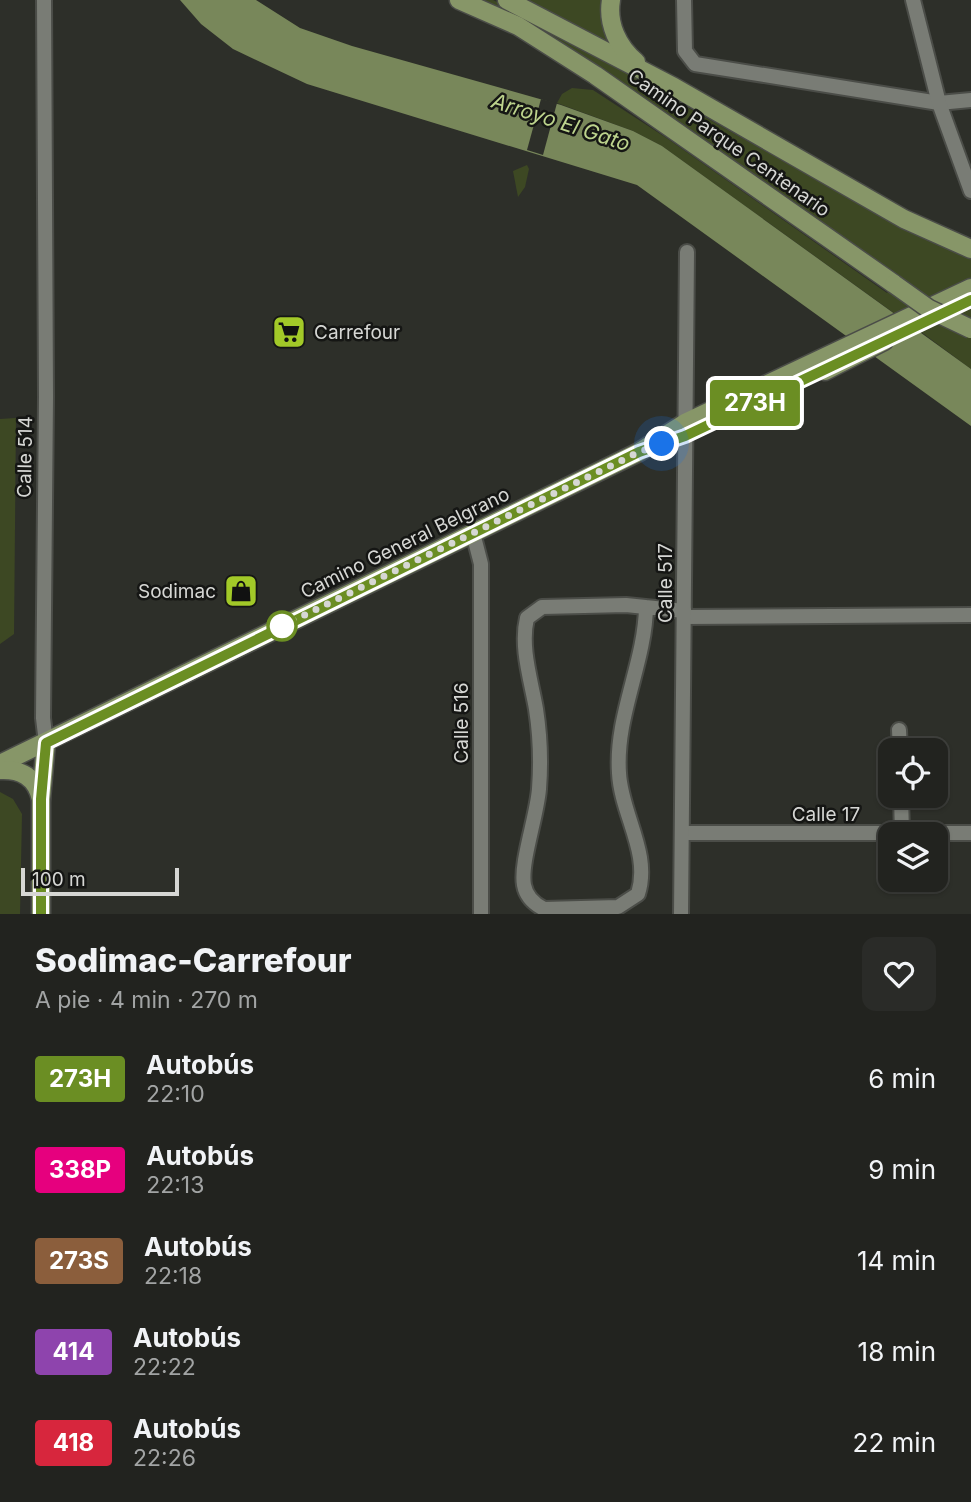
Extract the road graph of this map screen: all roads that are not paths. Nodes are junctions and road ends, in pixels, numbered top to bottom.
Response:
1 (44, 0) edge
2 (459, 0) edge
3 (507, 0) edge
4 (611, 0) edge
5 (684, 0) edge
6 (914, 0) edge
7 (659, 79) junction
8 (971, 100) edge
9 (939, 103) junction
10 (971, 191) edge
11 (971, 249) edge
12 (687, 252) dead end
13 (971, 288) edge
14 (971, 300) edge
15 (911, 321) junction
16 (971, 329) edge
17 (685, 429) junction
18 (473, 533) junction
19 (646, 607) junction
20 (684, 614) junction
21 (971, 615) edge
22 (899, 730) dead end
23 (899, 738) edge
24 (46, 743) junction
25 (0, 764) edge
26 (0, 770) edge
27 (41, 799) junction
28 (682, 833) junction
29 (948, 833) edge
30 (971, 833) edge
31 (878, 834) edge
32 (41, 914) edge
33 (481, 914) edge
34 (681, 914) edge

1 - 24 street, Calle 514
2 - 16 main road, Camino Parque Centenario, bridge
3 - 7 main road, Camino Parque Centenario
4 - 7 main road
5 - 9 street
6 - 9 street
7 - 11 main road, Camino Parque Centenario
8 - 9 street
9 - 10 street
12 - 17 street, Calle 517
13 - 15 main road, Camino General Belgrano
14 - 15 main road, Camino General Belgrano
15 - 17 main road, Camino General Belgrano
15 - 17 main road, Camino General Belgrano
17 - 18 main road, Camino General Belgrano
17 - 20 street, Calle 517
18 - 24 main road, Camino General Belgrano
18 - 33 street, Calle 516
19 - 19 street
19 - 20 street
20 - 21 street
20 - 28 street, Calle 517
22 - 23 street
24 - 25 main road, Camino General Belgrano
24 - 27 main road, Calle 514
26 - 27 main road
27 - 32 main road, Calle 514
28 - 31 street, Calle 17
28 - 34 street, Calle 517
29 - 30 street, Calle 17

